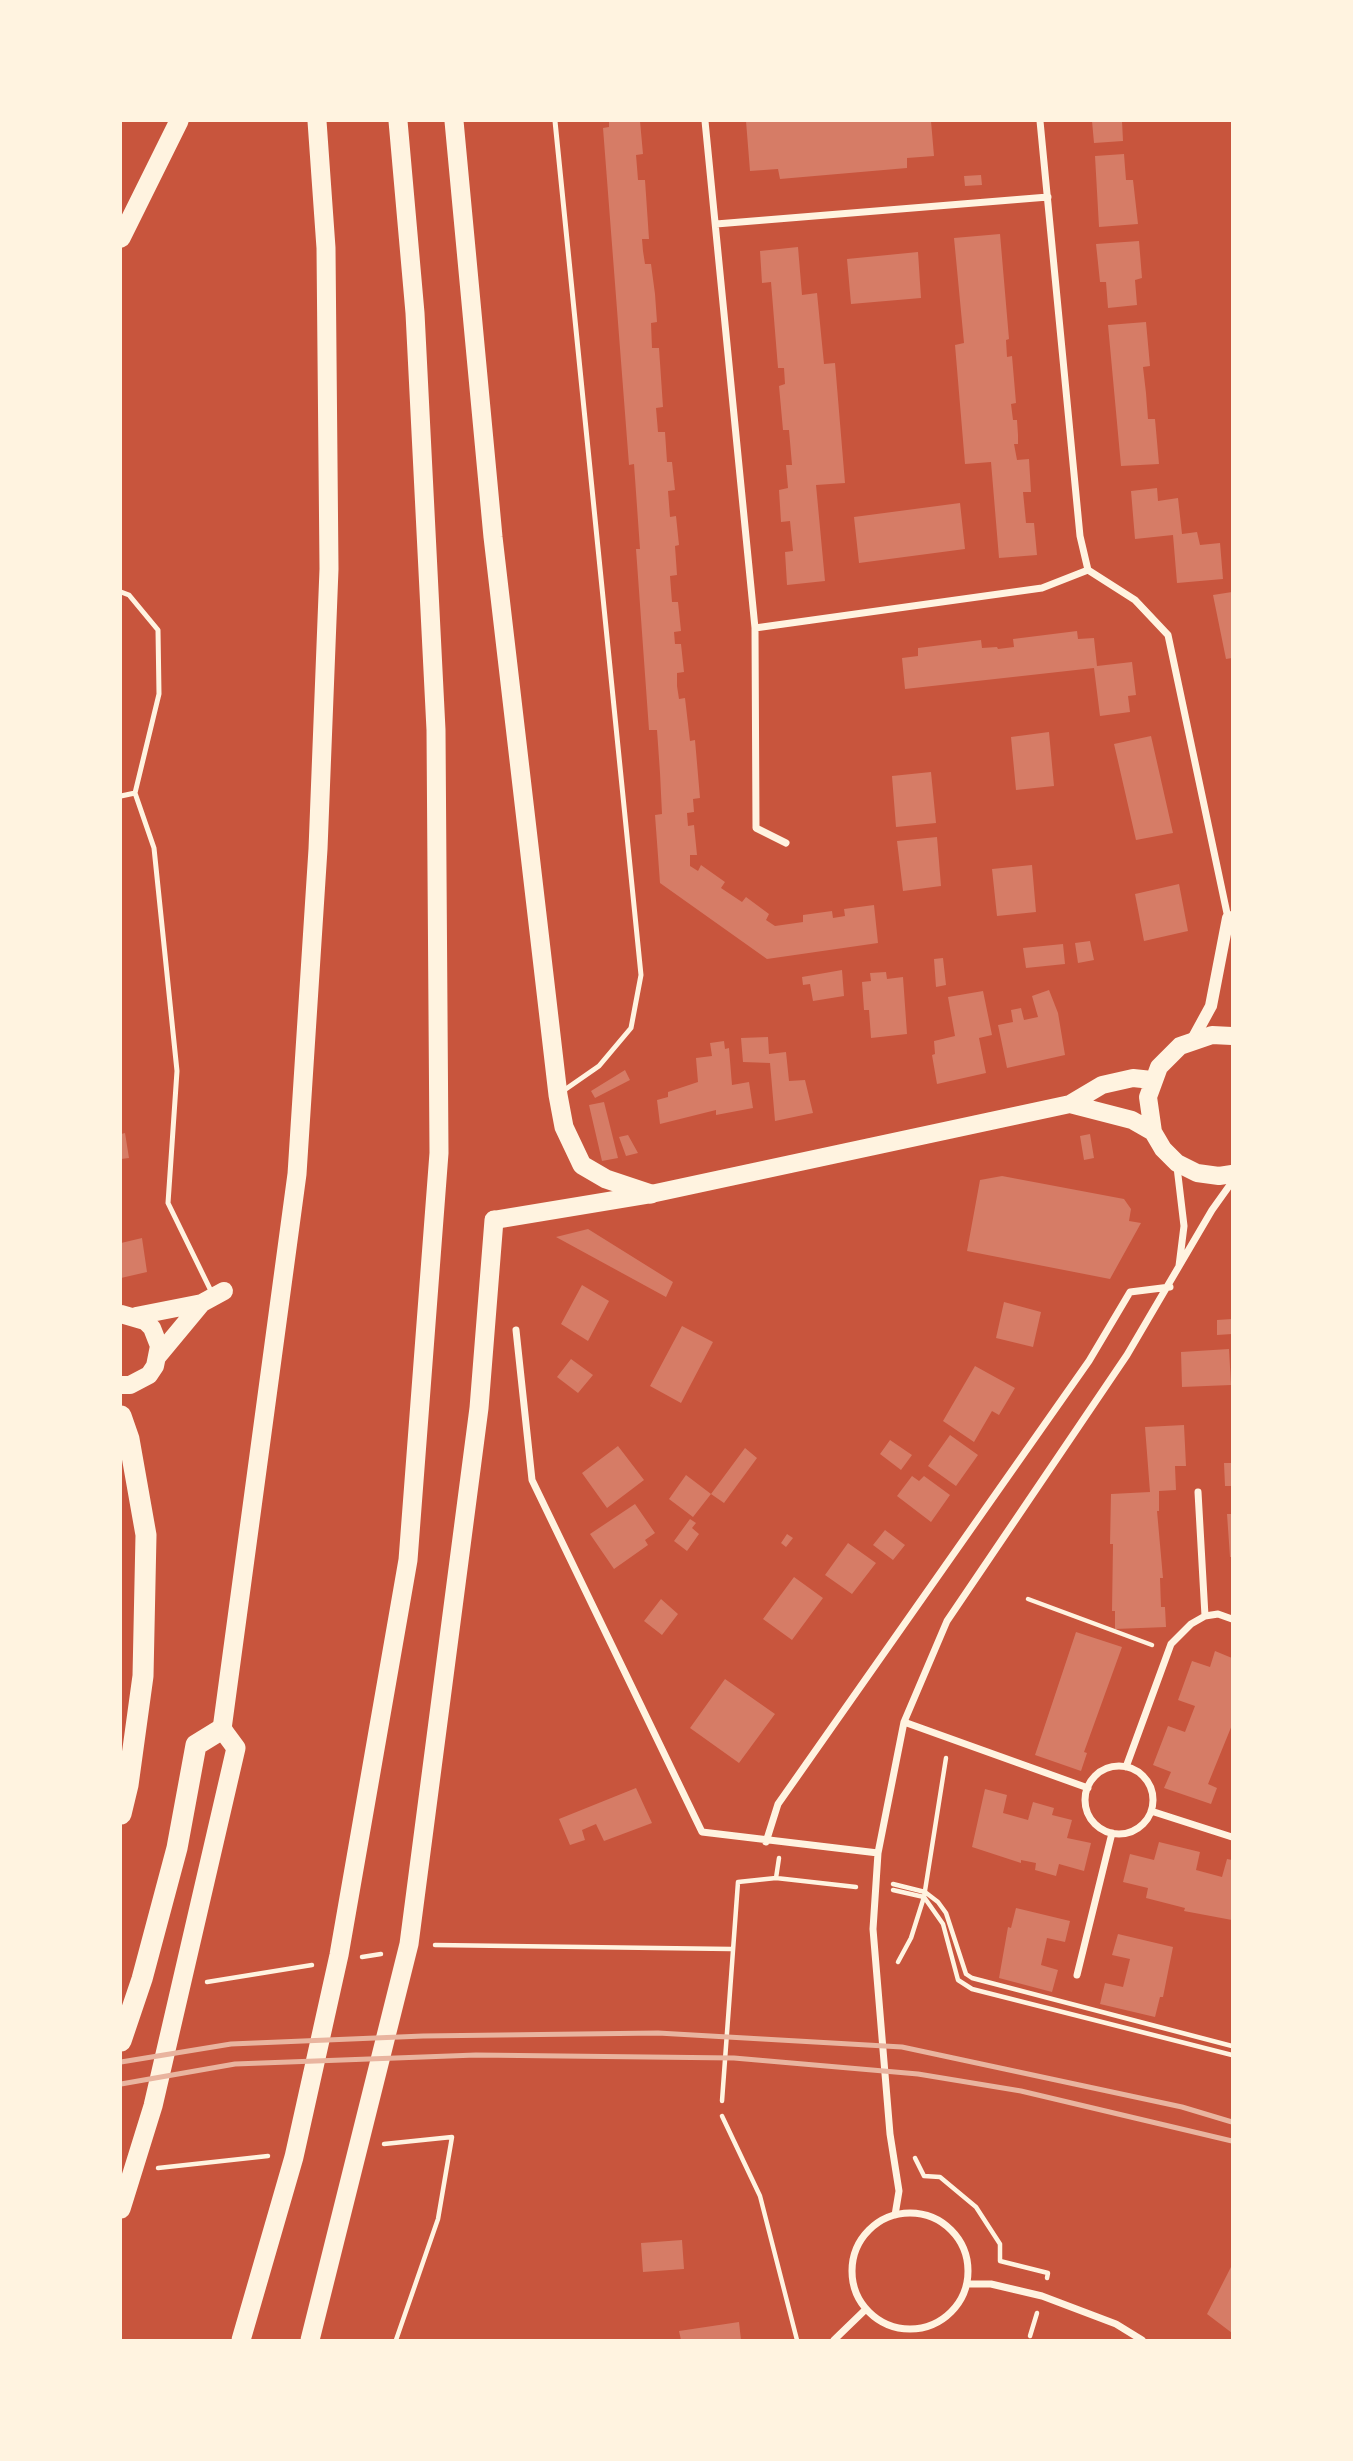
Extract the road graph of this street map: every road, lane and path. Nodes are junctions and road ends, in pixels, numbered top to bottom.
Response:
1 (179, 121) edge
2 (317, 121) edge
3 (398, 121) edge
4 (454, 121) edge
5 (555, 121) edge
6 (705, 121) edge
7 (1040, 121) edge
8 (1048, 197) junction
9 (716, 223) junction
10 (121, 238) edge
11 (1088, 570) junction
12 (121, 592) edge
13 (755, 628) junction
14 (135, 793) junction
15 (121, 796) edge
16 (786, 843) dead end
17 (1230, 918) edge
18 (1232, 1037) edge
19 (1193, 1039) junction
20 (1152, 1080) junction
21 (558, 1094) junction
22 (1070, 1104) junction
23 (1153, 1132) junction
24 (1177, 1163) junction
25 (1232, 1174) edge
26 (1232, 1182) edge
27 (651, 1194) junction
28 (494, 1220) joint
29 (1179, 1268) junction
30 (1170, 1287) junction
31 (213, 1296) junction
32 (129, 1315) edge
33 (516, 1330) dead end
34 (158, 1356) junction
35 (121, 1385) edge
36 (121, 1416) edge
37 (1198, 1492) dead end
38 (1028, 1599) dead end
39 (1205, 1616) junction
40 (1232, 1619) edge
41 (1168, 1651) junction
42 (904, 1722) junction
43 (222, 1729) junction
44 (947, 1756) dead end
45 (1126, 1766) junction
46 (1088, 1788) junction
47 (1151, 1811) junction
48 (121, 1814) edge
49 (1112, 1833) junction
50 (1232, 1836) edge
51 (766, 1842) junction
52 (878, 1853) junction
53 (874, 1886) junction
54 (925, 1895) junction
55 (898, 1972) dead end
56 (1077, 1975) dead end
57 (121, 2041) edge
58 (1232, 2046) edge
59 (1232, 2055) edge
60 (722, 2101) dead end
61 (722, 2116) dead end
62 (452, 2137) dead end
63 (911, 2146) dead end
64 (124, 2200) edge
65 (895, 2215) junction
66 (967, 2284) junction
67 (1042, 2296) junction
68 (866, 2309) junction
69 (1030, 2336) dead end
70 (241, 2340) edge
71 (310, 2340) edge
72 (396, 2340) edge
73 (797, 2340) edge
74 (834, 2340) edge
75 (1142, 2340) edge

1 - 10 highway
2 - 43 highway
3 - 70 highway
4 - 21 highway
5 - 21 lane
6 - 9 street
7 - 8 street
8 - 9 street
8 - 11 street
9 - 13 street
11 - 13 street
11 - 17 street
12 - 14 lane
13 - 16 street
14 - 15 lane
14 - 31 lane
17 - 19 street
18 - 19 main road
19 - 20 main road
20 - 22 main road
20 - 23 main road
21 - 27 highway
22 - 23 main road
22 - 27 main road
23 - 24 main road
24 - 25 main road
24 - 29 street
26 - 29 street
27 - 28 main road
28 - 71 highway
29 - 30 street
30 - 42 street
30 - 51 street
31 - 32 main road
31 - 34 main road
32 - 34 main road
33 - 51 street
34 - 35 main road
36 - 48 highway
37 - 39 street
38 - 41 path
39 - 40 street
39 - 41 street
41 - 45 street
42 - 46 street
42 - 52 street
43 - 57 highway
43 - 64 highway
44 - 54 path
45 - 46 street
45 - 47 street
46 - 49 street
47 - 49 street
47 - 50 street
49 - 56 street
51 - 52 street
52 - 53 street
53 - 54 path
53 - 60 path
53 - 65 street
54 - 55 path
54 - 58 path
54 - 59 path
61 - 73 path
62 - 72 path
63 - 67 path
65 - 66 street
65 - 68 street
66 - 67 street
66 - 68 street
67 - 69 path
67 - 75 street
68 - 74 street

